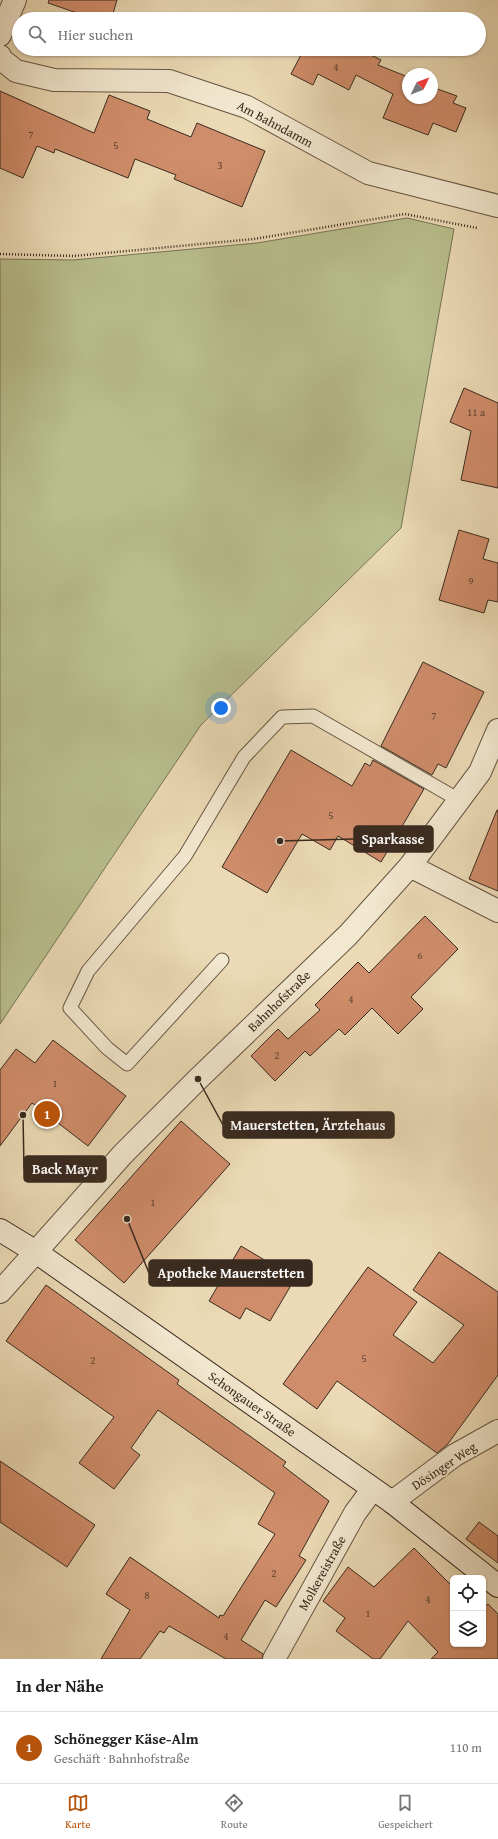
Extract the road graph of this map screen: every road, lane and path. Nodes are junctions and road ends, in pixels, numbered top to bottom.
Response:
1 (15, 0) edge
2 (0, 34) edge
3 (0, 58) edge
4 (498, 206) edge
5 (483, 229) dead end
6 (0, 254) edge
7 (498, 730) edge
8 (459, 800) junction
9 (410, 866) junction
10 (498, 911) edge
11 (222, 960) dead end
12 (0, 1230) edge
13 (36, 1252) junction
14 (0, 1292) edge
15 (498, 1431) edge
16 (372, 1490) junction
17 (392, 1502) junction
18 (498, 1586) edge
19 (274, 1659) edge

1 - 2 street
3 - 4 street, Am Bahndamm
5 - 6 path
7 - 8 street, Bahnhofstraße
8 - 9 street, Bahnhofstraße
8 - 11 lane
9 - 10 street
9 - 13 street, Bahnhofstraße
12 - 13 street, Schongauer Straße
13 - 14 street, Bahnhofstraße
13 - 16 street, Schongauer Straße
15 - 17 street, Dösinger Weg
16 - 17 street, Schongauer Straße
16 - 19 street, Molkereistraße
17 - 18 street, Schongauer Straße

